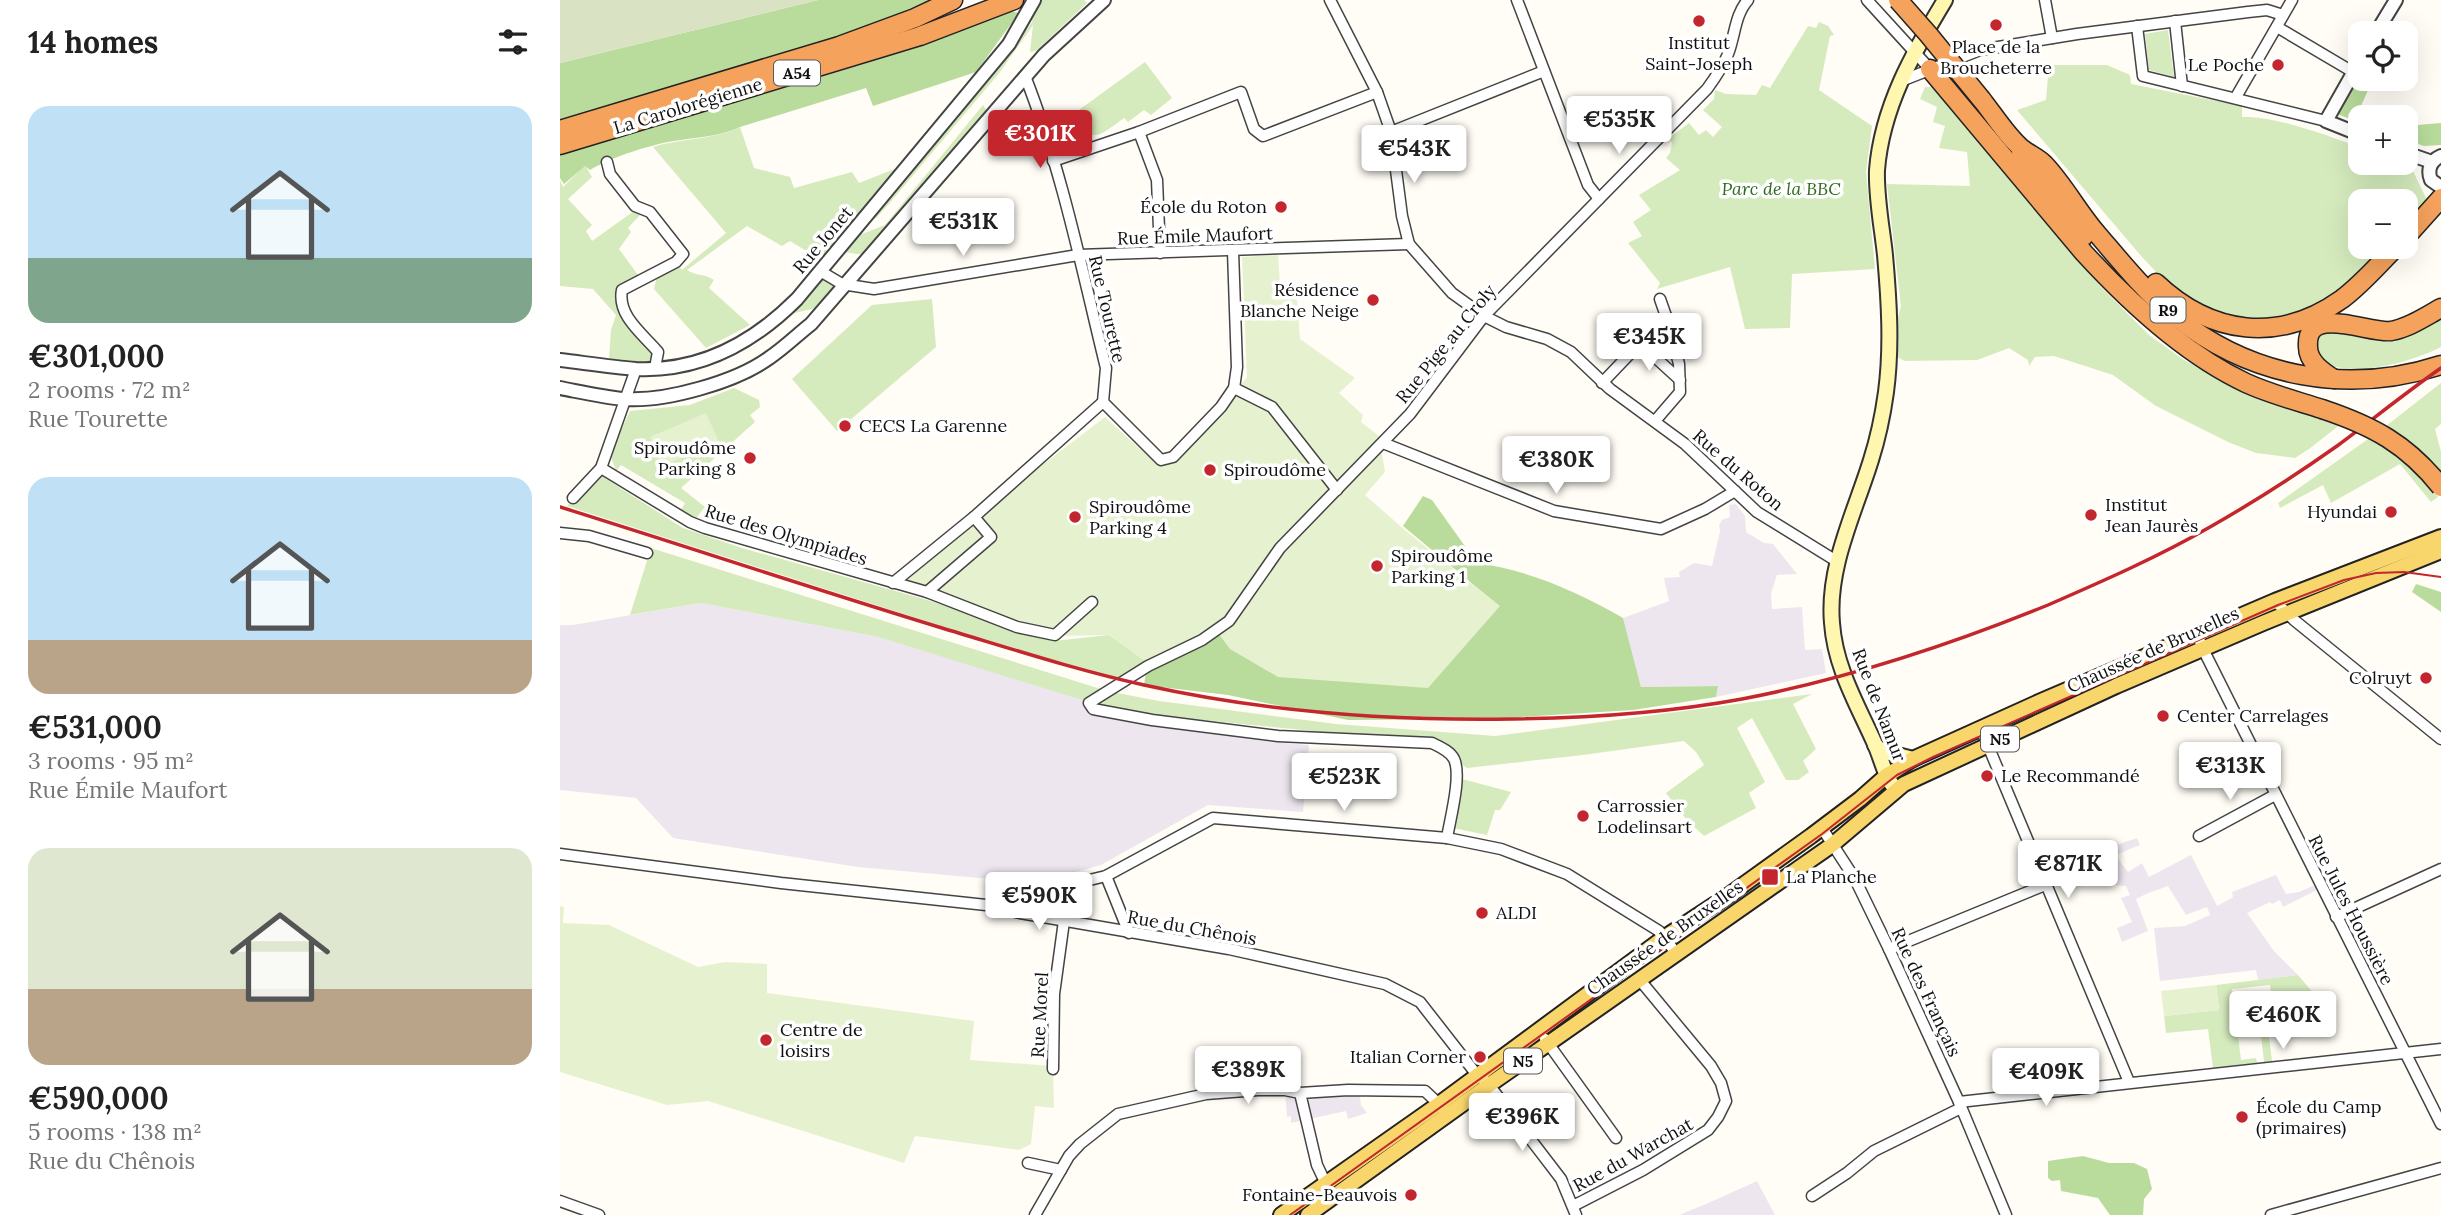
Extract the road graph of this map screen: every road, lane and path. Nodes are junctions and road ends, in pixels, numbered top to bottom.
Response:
1 (953, 0) edge
2 (1102, 0) edge
3 (1330, 0) edge
4 (1517, 0) edge
5 (1748, 0) edge
6 (1867, 0) edge
7 (1898, 0) edge
8 (1945, 0) edge
9 (2045, 0) edge
10 (2292, 0) edge
11 (2396, 0) edge
12 (1023, 2) edge
13 (2283, 15) junction
14 (2175, 21) junction
15 (2383, 21) edge
16 (2137, 26) junction
17 (2277, 27) junction
18 (2052, 38) junction
19 (1914, 50) junction
20 (1930, 69) junction
21 (2348, 69) edge
22 (1544, 71) junction
23 (1025, 76) junction
24 (1900, 81) junction
25 (2348, 81) edge
26 (2182, 86) junction
27 (1377, 92) junction
28 (2236, 97) junction
29 (2326, 121) junction
30 (560, 130) edge
31 (2348, 130) edge
32 (1139, 132) junction
33 (1391, 132) junction
34 (560, 145) edge
35 (2018, 145) junction
36 (2418, 155) edge
37 (2437, 159) edge
38 (1053, 161) junction
39 (607, 162) dead end
40 (2441, 187) edge
41 (2070, 197) junction
42 (2441, 198) edge
43 (1598, 199) junction
44 (2418, 224) edge
45 (1409, 244) junction
46 (1233, 251) junction
47 (1160, 253) junction
48 (1078, 255) junction
49 (2384, 259) edge
50 (820, 271) junction
51 (847, 284) junction
52 (1660, 299) dead end
53 (2132, 300) junction
54 (2441, 307) edge
55 (1484, 316) junction
56 (1666, 316) junction
57 (1623, 328) dead end
58 (1639, 343) junction
59 (560, 360) edge
60 (2441, 365) edge
61 (655, 368) junction
62 (636, 369) junction
63 (2222, 369) junction
64 (2302, 376) junction
65 (1679, 380) junction
66 (2339, 380) junction
67 (1602, 383) junction
68 (560, 388) edge
69 (1234, 388) junction
70 (626, 399) junction
71 (1103, 402) junction
72 (1655, 421) junction
73 (1383, 443) junction
74 (601, 468) junction
75 (2441, 487) edge
76 (1337, 490) junction
77 (1735, 491) junction
78 (573, 498) dead end
79 (974, 517) junction
80 (560, 533) edge
81 (2441, 537) edge
82 (2441, 551) edge
83 (647, 553) dead end
84 (1838, 562) junction
85 (893, 583) junction
86 (927, 592) junction
87 (2275, 601) junction
88 (1092, 602) dead end
89 (2287, 613) junction
90 (2200, 642) junction
91 (1981, 729) junction
92 (2441, 739) edge
93 (1875, 745) junction
94 (1987, 745) junction
95 (1913, 760) junction
96 (1886, 776) junction
97 (1896, 790) junction
98 (2275, 795) junction
99 (1822, 828) junction
100 (2199, 836) dead end
101 (1447, 838) junction
102 (1832, 845) junction
103 (560, 854) edge
104 (2441, 869) edge
105 (1106, 876) junction
106 (2045, 885) junction
107 (986, 905) junction
108 (2336, 917) junction
109 (1064, 921) junction
110 (1129, 933) junction
111 (1665, 937) junction
112 (1889, 949) junction
113 (1676, 954) junction
114 (1639, 979) junction
115 (1538, 1030) junction
116 (1548, 1043) junction
117 (2441, 1049) edge
118 (2407, 1054) junction
119 (1053, 1069) dead end
120 (1484, 1080) junction
121 (2129, 1082) junction
122 (1300, 1093) junction
123 (1960, 1105) junction
124 (1444, 1109) junction
125 (2441, 1124) edge
126 (1616, 1138) dead end
127 (1028, 1163) dead end
128 (2441, 1168) edge
129 (1061, 1170) junction
130 (1326, 1184) junction
131 (1812, 1196) dead end
132 (560, 1201) edge
133 (1574, 1211) edge
134 (2002, 1214) edge
135 (599, 1215) edge
136 (1035, 1215) edge
137 (1281, 1215) edge
138 (1308, 1215) edge
139 (2271, 1215) edge

1 - 30 highway, La Carolorégienne / A54
2 - 23 street
3 - 27 street, Rue du Roton
4 - 22 street
5 - 43 street, Rue Pige au Croly
6 - 19 street
7 - 35 highway, R9, bridge
8 - 19 main road, Rue de Namur
9 - 18 street
10 - 13 street
11 - 15 street
12 - 34 highway, La Carolorégienne / A54
12 - 50 street, Rue Jonet
13 - 14 street
13 - 17 street
14 - 16 street
14 - 26 street
16 - 18 street
16 - 26 street
17 - 21 street
17 - 28 street
18 - 20 street
19 - 20 street
19 - 24 main road, Rue de Namur
20 - 24 street
20 - 53 highway
22 - 33 street
22 - 43 street
23 - 38 street, Rue Tourette
23 - 51 street
24 - 84 main road, Rue de Namur
25 - 29 street
26 - 28 street
27 - 32 street
27 - 33 street, Rue du Roton
28 - 29 street
29 - 31 street
32 - 38 street
32 - 47 street
33 - 45 street, Rue du Roton
35 - 41 highway, R9
35 - 53 highway
36 - 37 street
37 - 40 street
38 - 48 street, Rue Tourette
39 - 61 street
41 - 49 highway
41 - 64 highway, R9
42 - 44 highway
43 - 55 street, Rue Pige au Croly
45 - 46 street, Rue Émile Maufort
45 - 55 street, Rue du Roton
46 - 47 street, Rue Émile Maufort
46 - 69 street
47 - 48 street, Rue Émile Maufort
48 - 51 street, Rue Émile Maufort
48 - 71 street, Rue Tourette
50 - 51 street, Rue Émile Maufort
50 - 61 street, Rue Jonet
51 - 70 street
52 - 56 street
53 - 63 highway
54 - 66 highway
55 - 67 street, Rue du Roton
55 - 73 street, Rue Pige au Croly
56 - 58 street
56 - 65 street
57 - 58 street
58 - 65 street
58 - 67 street
59 - 62 street, Rue Jonet
60 - 66 highway, R9
61 - 62 street, Rue Jonet
62 - 70 street
63 - 64 highway
63 - 75 highway, bridge
64 - 66 highway, R9
65 - 72 street
67 - 72 street, Rue du Roton
68 - 70 street
69 - 71 street
69 - 76 street
70 - 74 street
71 - 79 street
72 - 77 street, Rue du Roton
73 - 76 street, Rue Pige au Croly
73 - 77 street
74 - 78 street
74 - 85 street, Rue des Olympiades
76 - 101 street, Rue Pige au Croly
77 - 84 street, Rue du Roton
79 - 85 street
79 - 86 street
80 - 83 street
81 - 87 main road, Chaussée de Bruxelles / N5
82 - 89 main road, Chaussée de Bruxelles / N5
84 - 93 main road, Rue de Namur
85 - 86 street, Rue des Olympiades
86 - 88 street, Rue des Olympiades
87 - 89 street
87 - 90 main road, Chaussée de Bruxelles / N5
89 - 90 main road, Chaussée de Bruxelles / N5
89 - 92 street
90 - 91 main road, Chaussée de Bruxelles / N5
90 - 94 main road, Chaussée de Bruxelles / N5
90 - 98 street, Rue Jules Houssière
91 - 94 street
91 - 95 main road, Chaussée de Bruxelles / N5
93 - 95 main road
93 - 96 main road, Rue de Namur
94 - 97 main road, Chaussée de Bruxelles / N5
94 - 106 street
95 - 96 main road, Chaussée de Bruxelles / N5
96 - 97 main road, Rue de Namur
96 - 99 main road, Chaussée de Bruxelles / N5
97 - 102 main road, Chaussée de Bruxelles / N5
98 - 100 street
98 - 108 street, Rue Jules Houssière
99 - 102 street, Rue des Français
99 - 111 main road, Chaussée de Bruxelles / N5
101 - 105 street
101 - 111 street
102 - 112 street, Rue des Français
102 - 113 main road, Chaussée de Bruxelles / N5
103 - 107 street, Rue du Chênois
104 - 108 street
105 - 107 street
105 - 110 street
106 - 112 street
106 - 121 street
107 - 109 street, Rue du Chênois
108 - 118 street, Rue Jules Houssière
109 - 110 street, Rue du Chênois
109 - 119 street, Rue Morel
110 - 120 street, Rue du Chênois
111 - 113 street
111 - 115 main road, Chaussée de Bruxelles / N5
112 - 123 street, Rue des Français
113 - 114 main road, Chaussée de Bruxelles / N5
114 - 116 main road, Chaussée de Bruxelles / N5
114 - 133 street, Rue du Warchat
115 - 116 street
115 - 120 main road, Chaussée de Bruxelles / N5
116 - 120 main road, Chaussée de Bruxelles / N5
116 - 126 street
117 - 118 street
118 - 121 street
118 - 125 street, Rue Jules Houssière
120 - 124 main road, Chaussée de Bruxelles / N5
120 - 133 street, Rue du Warchat
121 - 123 street
122 - 124 street
122 - 129 street
122 - 130 street
123 - 131 street
123 - 134 street, Rue des Français
124 - 130 main road, Chaussée de Bruxelles / N5
124 - 138 main road, Chaussée de Bruxelles / N5
127 - 129 street
128 - 139 street
129 - 136 street
130 - 137 main road, Chaussée de Bruxelles / N5
132 - 135 street

